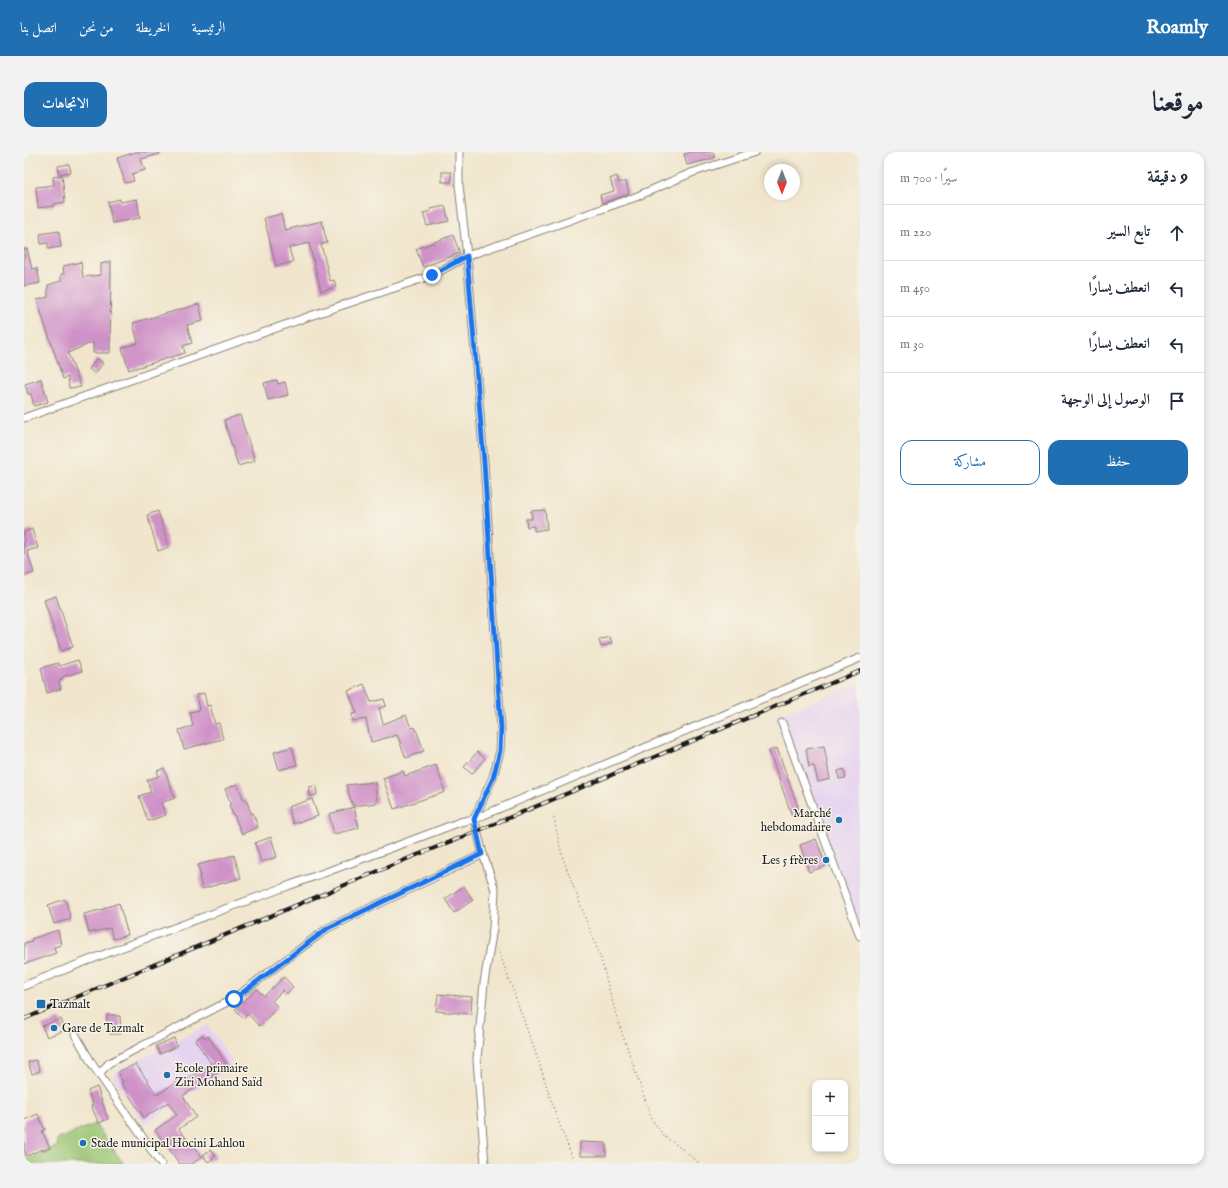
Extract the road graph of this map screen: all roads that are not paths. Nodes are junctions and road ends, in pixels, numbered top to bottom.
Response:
1 (459, 152) edge
2 (755, 152) edge
3 (467, 256) junction
4 (24, 418) edge
5 (860, 658) edge
6 (782, 723) dead end
7 (474, 819) junction
8 (482, 854) junction
9 (860, 936) edge
10 (24, 986) edge
11 (75, 1034) dead end
12 (99, 1074) junction
13 (161, 1164) edge
14 (485, 1164) edge

1 - 3 street
2 - 3 street
3 - 4 street
3 - 7 street
5 - 7 street
6 - 9 street
7 - 8 street
7 - 10 street
8 - 12 street
8 - 14 street
11 - 12 street
12 - 13 street

